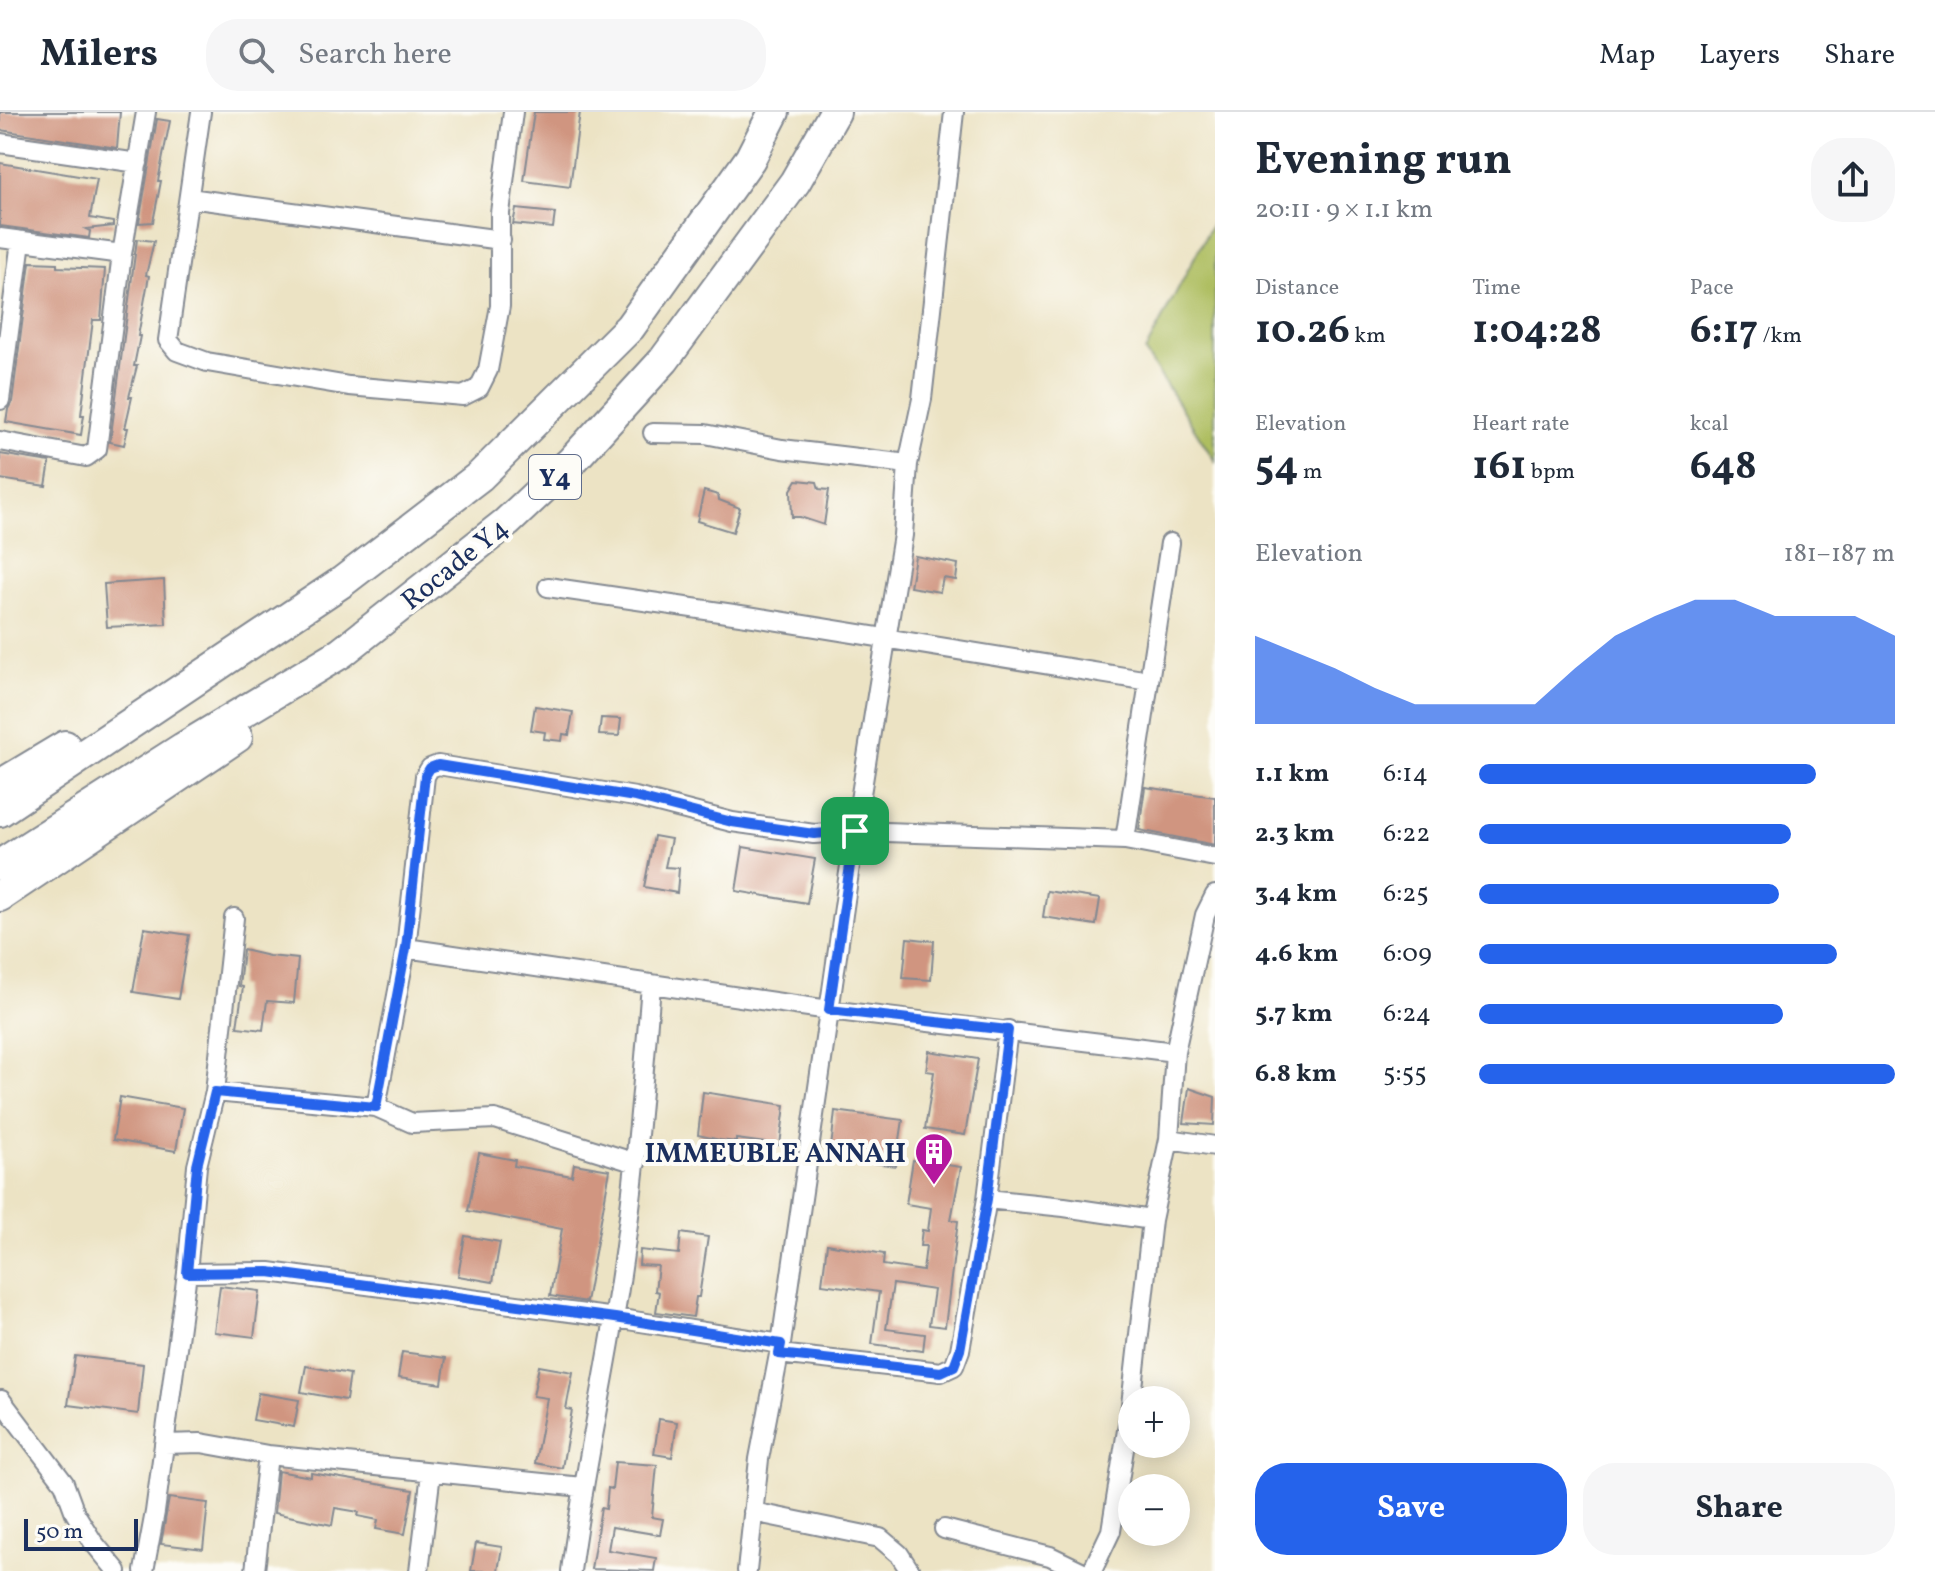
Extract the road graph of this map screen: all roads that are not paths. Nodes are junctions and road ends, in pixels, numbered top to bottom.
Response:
1 (146, 112) edge
2 (201, 112) edge
3 (513, 112) edge
4 (774, 112) edge
5 (835, 112) edge
6 (954, 112) edge
7 (0, 143) edge
8 (138, 163) junction
9 (189, 198) junction
10 (0, 238) edge
11 (501, 240) junction
12 (21, 241) junction
13 (122, 254) junction
14 (0, 400) edge
15 (653, 433) dead end
16 (0, 441) edge
17 (908, 464) junction
18 (1170, 543) dead end
19 (548, 587) dead end
20 (266, 633) junction
21 (887, 638) junction
22 (341, 653) junction
23 (1149, 681) junction
24 (0, 785) edge
25 (0, 811) edge
26 (855, 831) junction
27 (1125, 840) junction
28 (1215, 857) edge
29 (0, 865) edge
30 (1215, 895) edge
31 (0, 896) edge
32 (234, 918) dead end
33 (406, 948) junction
34 (651, 985) junction
35 (829, 1010) junction
36 (1008, 1030) junction
37 (1175, 1052) junction
38 (215, 1092) junction
39 (376, 1107) junction
40 (1169, 1139) junction
41 (1215, 1146) edge
42 (636, 1163) junction
43 (987, 1199) junction
44 (1152, 1220) junction
45 (187, 1273) junction
46 (615, 1318) junction
47 (780, 1349) junction
48 (1, 1400) edge
49 (164, 1444) junction
50 (268, 1455) junction
51 (431, 1473) junction
52 (582, 1487) junction
53 (753, 1512) junction
54 (944, 1529) dead end
55 (117, 1571) edge
56 (144, 1571) edge
57 (255, 1571) edge
58 (419, 1571) edge
59 (571, 1571) edge
60 (747, 1571) edge
61 (910, 1571) edge
62 (1081, 1571) edge
63 (1092, 1571) edge

1 - 8 street
2 - 9 street
3 - 11 street
4 - 20 highway, Rocade Y4 / Y4
5 - 22 highway, Rocade Y4 / Y4
6 - 17 street
7 - 8 street
8 - 13 street
9 - 11 street
9 - 11 street
10 - 12 street
12 - 13 street
12 - 14 street
13 - 16 street
15 - 17 street
17 - 21 street
18 - 23 street
19 - 21 street
20 - 24 highway
20 - 25 highway, Rocade Y4 / Y4
21 - 23 street
21 - 26 street
22 - 29 highway, Rocade Y4 / Y4
22 - 31 highway
23 - 27 street
26 - 27 street
26 - 33 street
26 - 35 street
27 - 28 street
30 - 37 street
32 - 38 street
33 - 34 street
33 - 39 street
34 - 35 street
34 - 42 street
35 - 36 street
35 - 47 street
36 - 37 street
36 - 43 street
37 - 40 street
38 - 39 street
38 - 45 street
39 - 42 street
40 - 41 street
40 - 44 street
42 - 46 street
43 - 44 street
43 - 47 street
44 - 63 street
45 - 46 street
45 - 49 street
46 - 47 street
46 - 52 street
47 - 53 street
48 - 55 street
49 - 50 street
49 - 56 street
50 - 51 street
50 - 57 street
51 - 52 street
51 - 58 street
52 - 59 street
53 - 60 street
53 - 61 street
54 - 62 street

